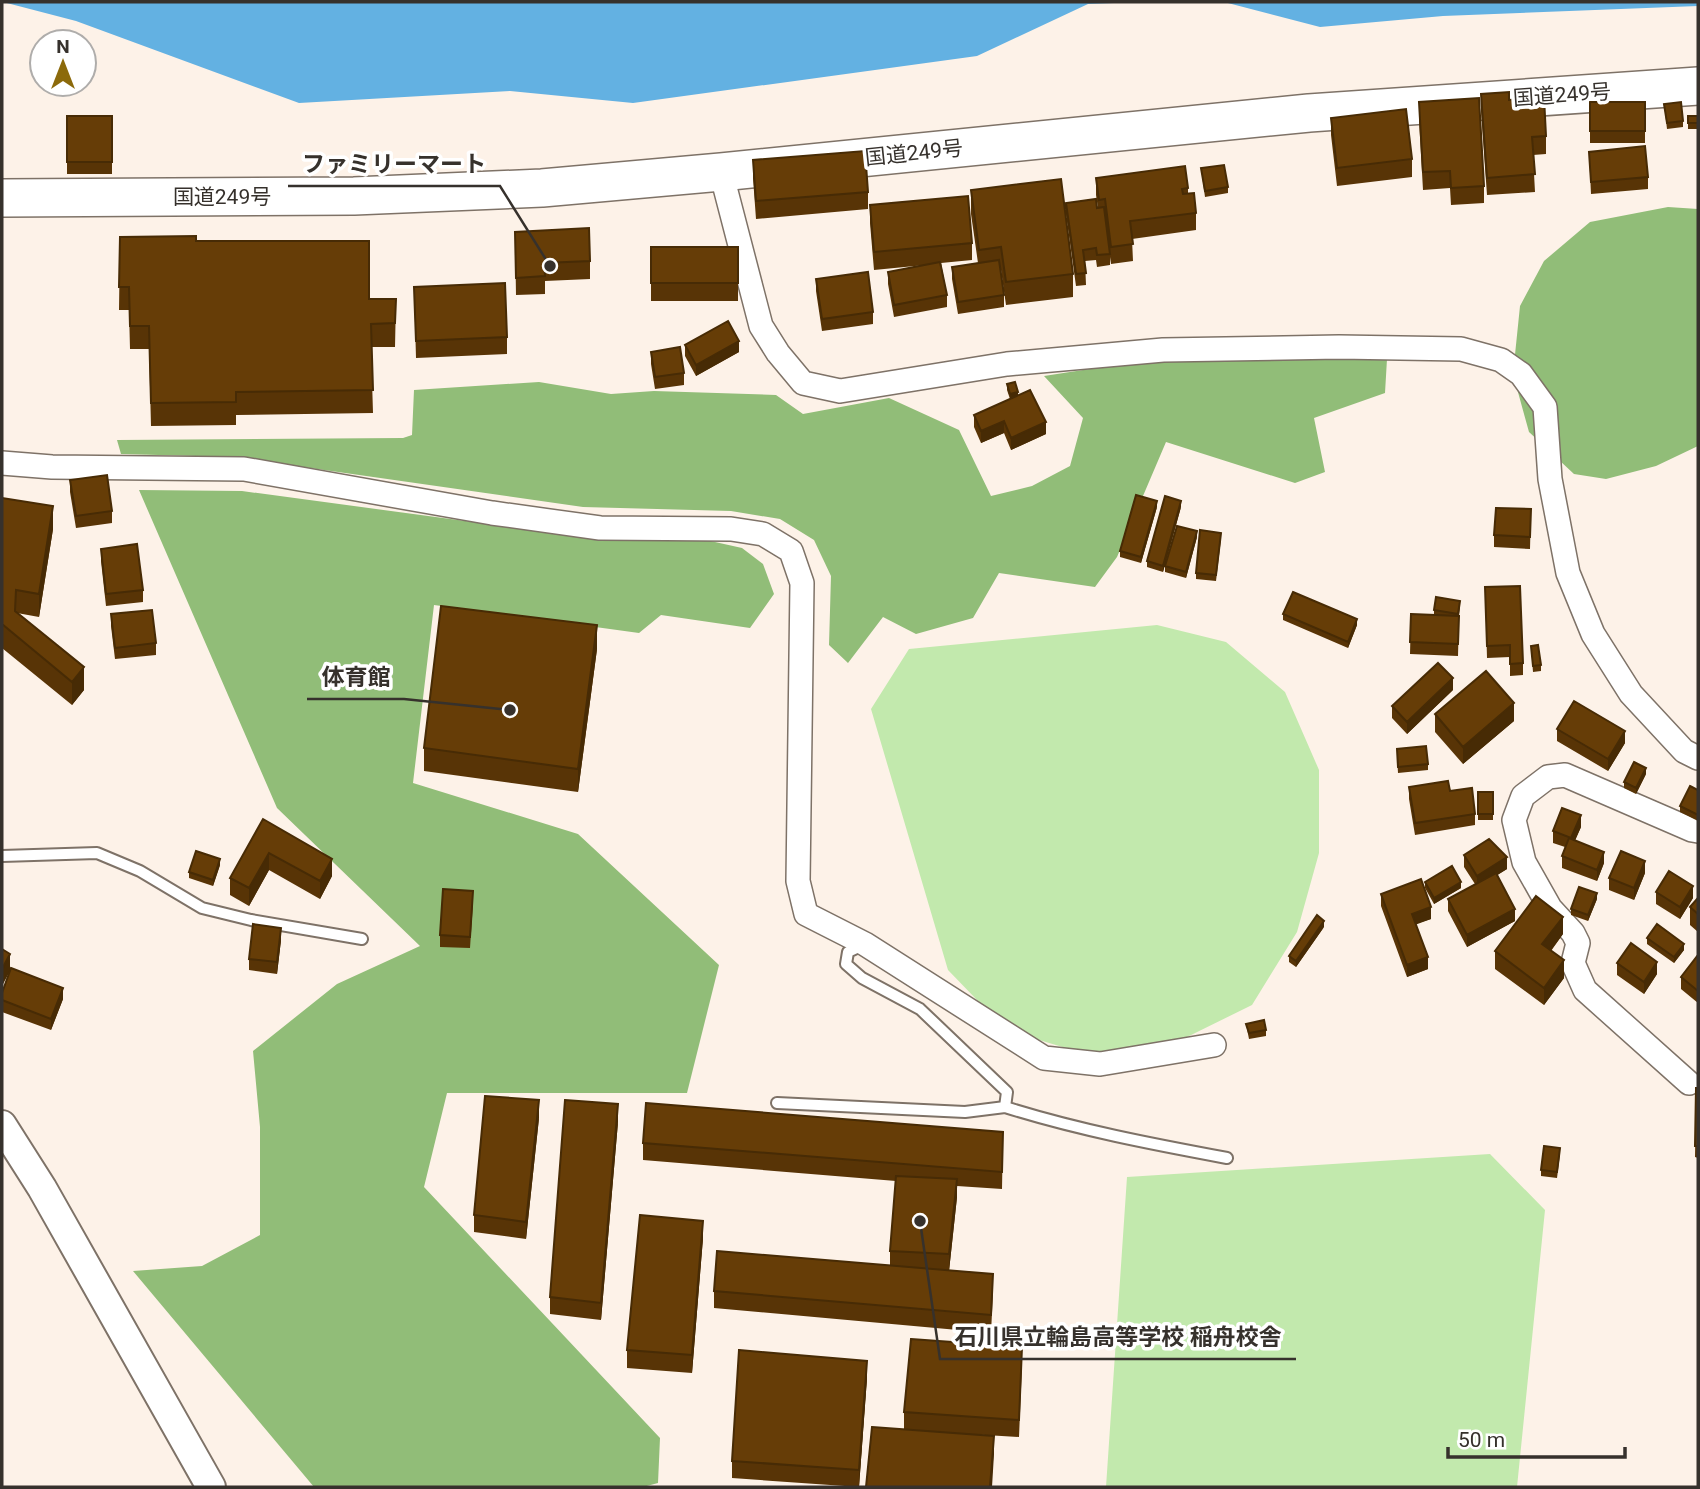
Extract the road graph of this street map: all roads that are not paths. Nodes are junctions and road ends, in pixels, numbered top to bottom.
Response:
1 (1698, 86) edge
2 (721, 172) junction
3 (2, 198) edge
4 (2, 463) edge
5 (1698, 758) edge
6 (1698, 831) edge
7 (2, 856) edge
8 (362, 939) dead end
9 (865, 944) junction
10 (1214, 1045) dead end
11 (1689, 1083) dead end
12 (777, 1103) dead end
13 (1005, 1107) junction
14 (2, 1125) edge
15 (1227, 1158) dead end
16 (211, 1487) edge

1 - 2 highway, 国道249号
2 - 3 highway, 国道249号
2 - 5 street
4 - 9 street
6 - 11 street
7 - 8 lane
9 - 10 street
9 - 13 lane
12 - 13 lane
13 - 15 lane
14 - 16 street

